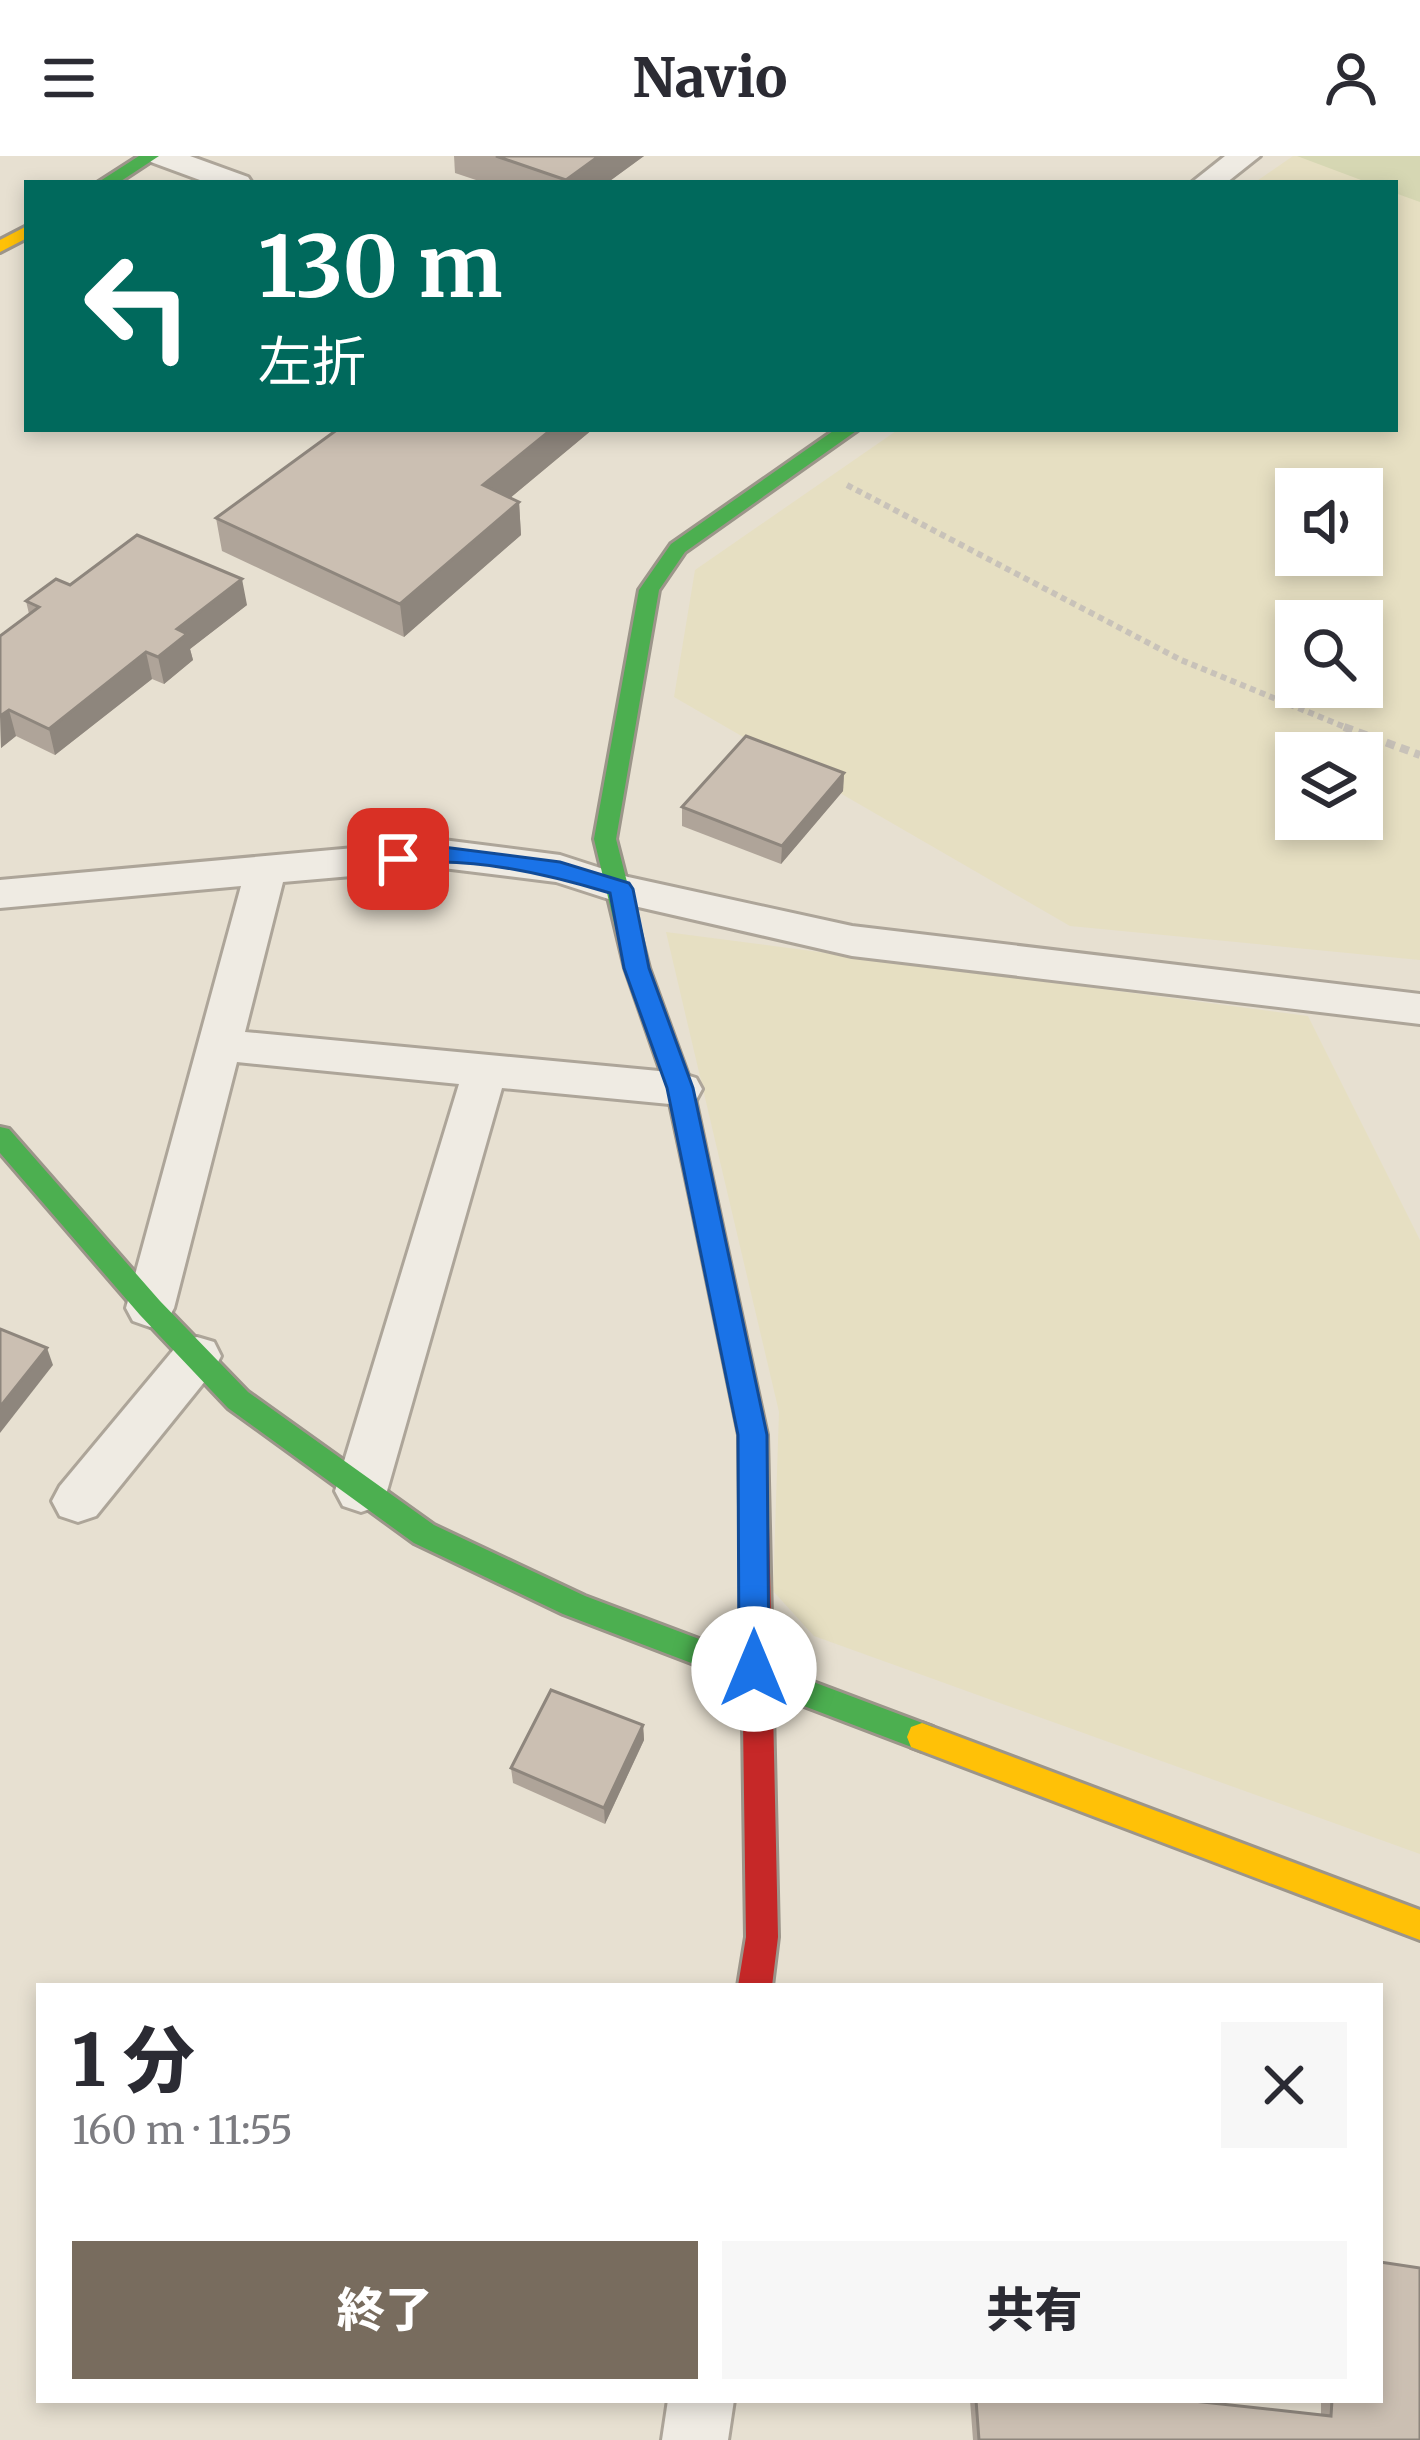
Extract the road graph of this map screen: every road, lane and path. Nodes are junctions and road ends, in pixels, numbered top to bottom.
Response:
1 (151, 156) edge
2 (162, 156) edge
3 (1246, 156) edge
4 (111, 180) edge
5 (229, 180) edge
6 (1211, 180) edge
7 (845, 432) edge
8 (802, 462) junction
9 (1420, 755) edge
10 (265, 872) junction
11 (621, 889) junction
12 (0, 894) edge
13 (1420, 1009) edge
14 (219, 1045) junction
15 (484, 1070) junction
16 (680, 1088) junction
17 (0, 1136) edge
18 (150, 1308) junction
19 (196, 1356) junction
20 (361, 1491) junction
21 (79, 1501) dead end
22 (754, 1669) junction
23 (1420, 1925) edge
24 (755, 1983) edge
25 (700, 2403) edge
26 (695, 2440) edge

1 - 4 street
2 - 5 street
3 - 6 street
7 - 8 street
8 - 9 path
8 - 11 street
10 - 11 street
10 - 12 street
10 - 14 street
11 - 13 street
11 - 16 street
14 - 15 street
14 - 18 street
15 - 16 street
15 - 20 street
16 - 22 street
17 - 18 street
18 - 19 street
19 - 20 street
19 - 21 street
20 - 22 street
22 - 23 street
22 - 24 street
25 - 26 street

